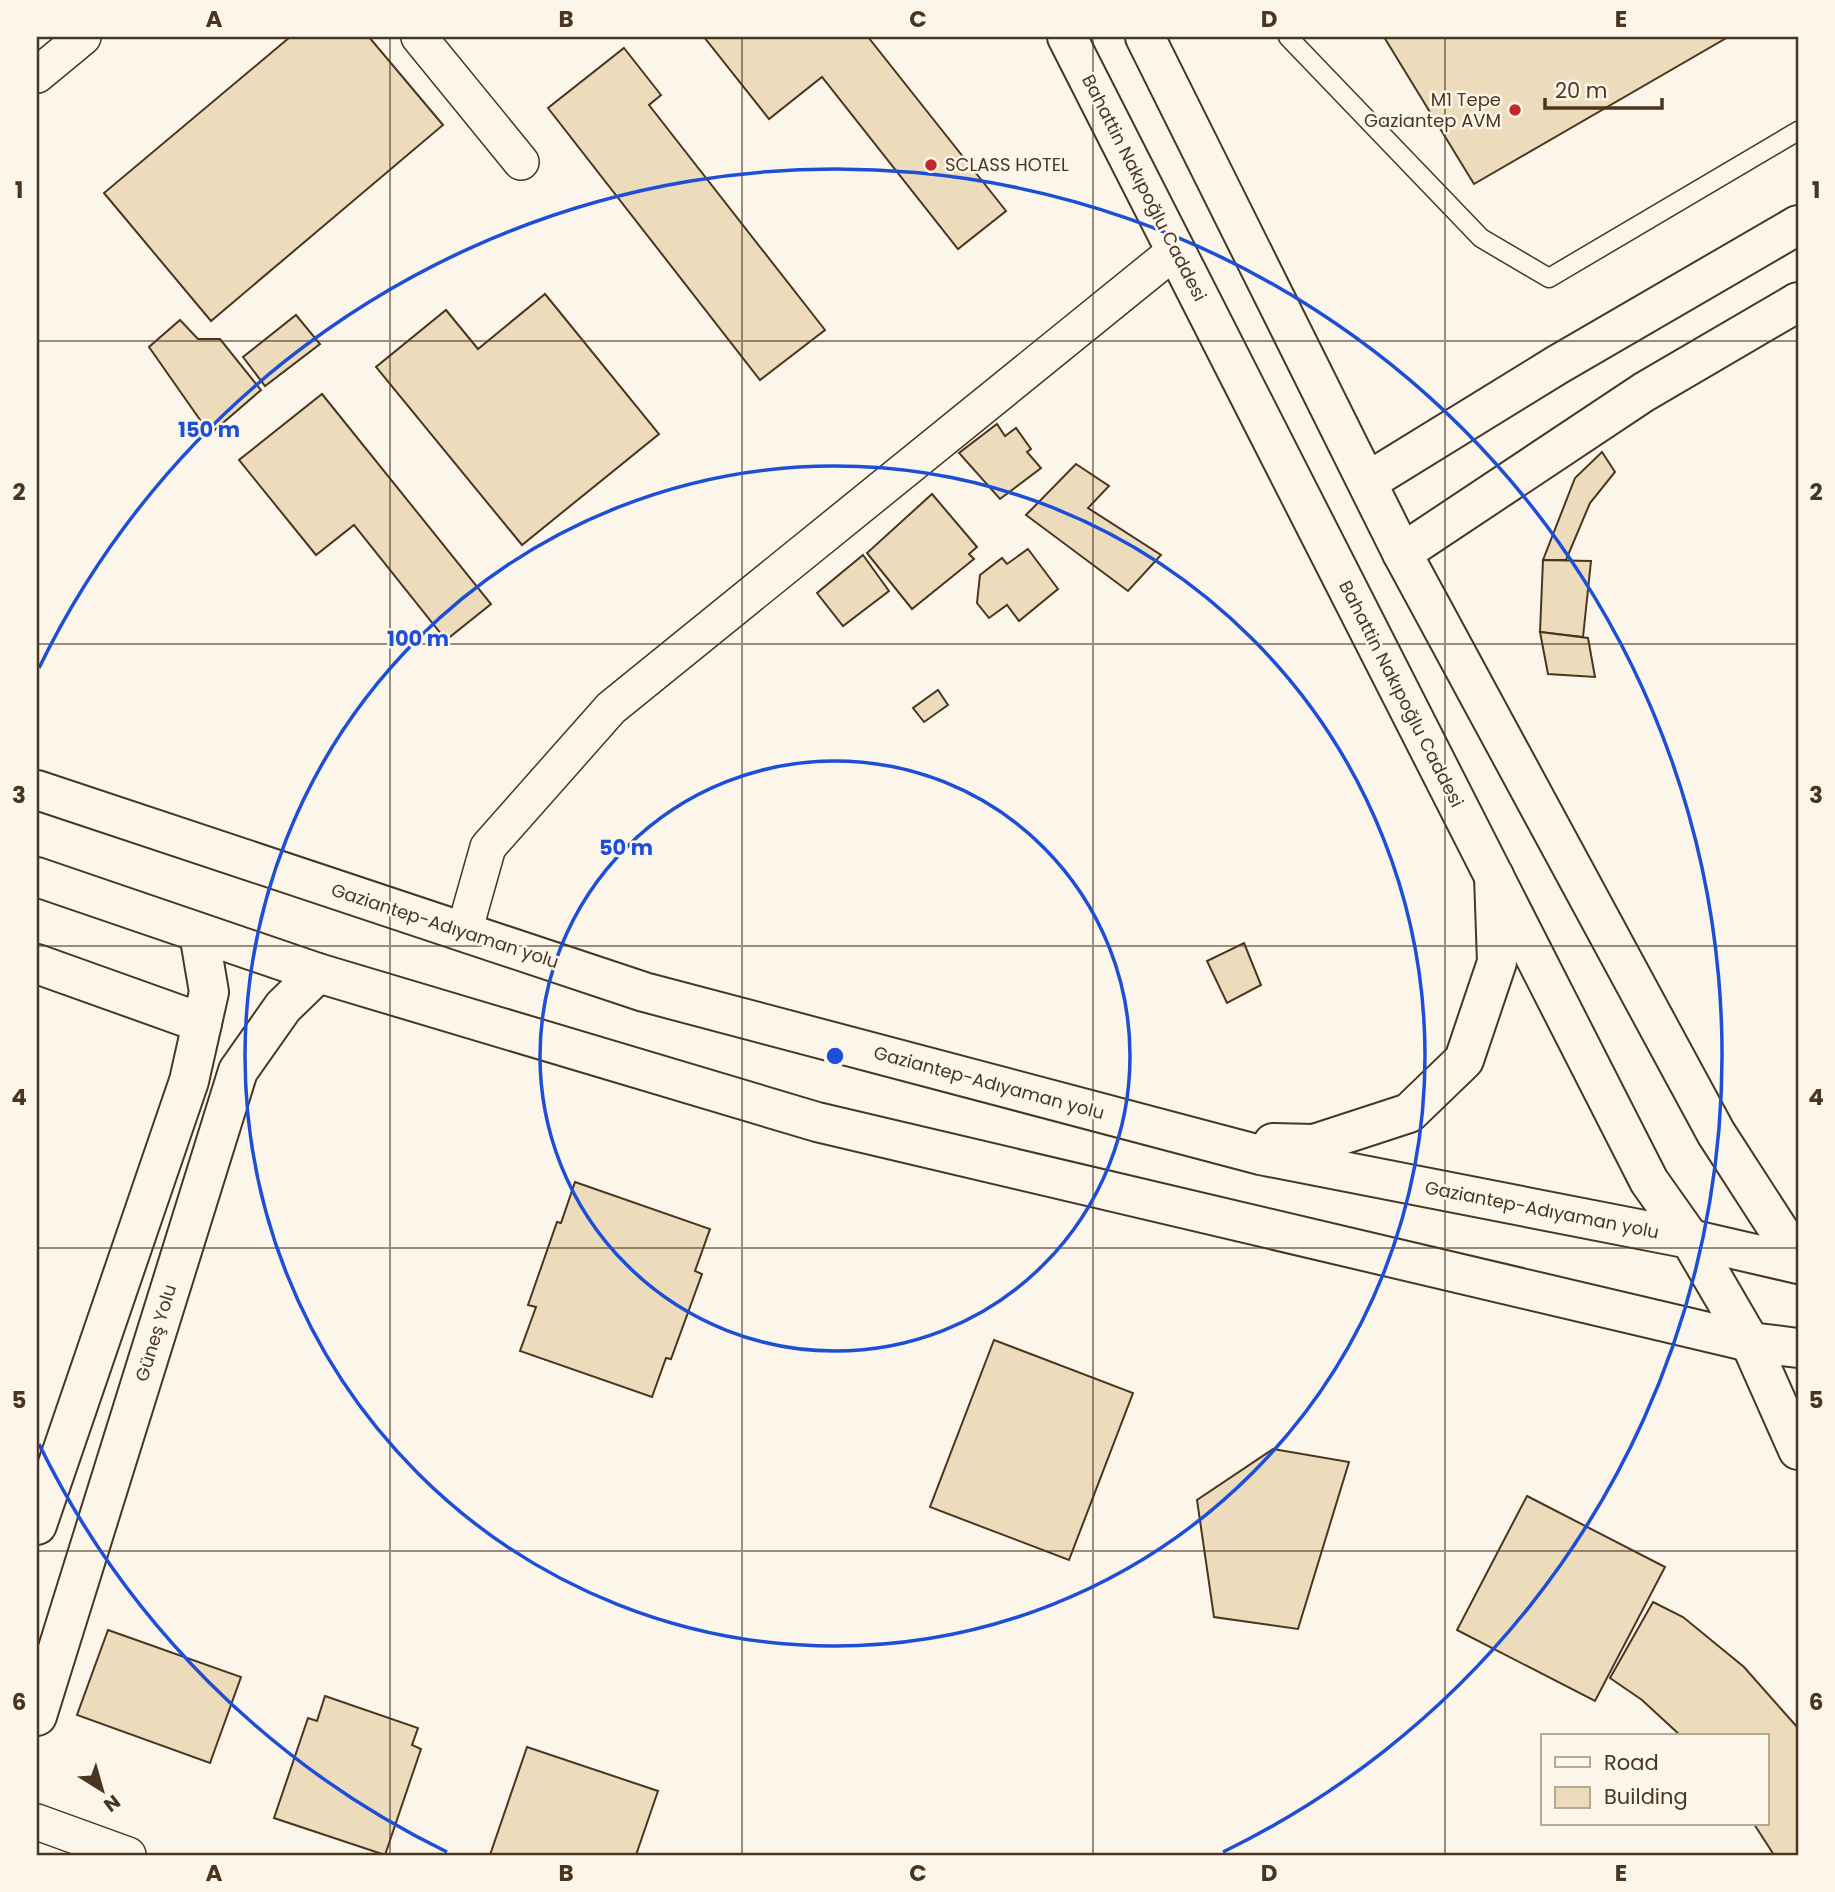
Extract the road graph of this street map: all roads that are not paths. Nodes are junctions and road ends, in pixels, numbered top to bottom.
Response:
1 (83, 37) edge
2 (419, 37) edge
3 (1067, 37) edge
4 (1145, 37) edge
5 (1288, 37) edge
6 (37, 75) edge
7 (1798, 131) edge
8 (521, 162) dead end
9 (1798, 225) edge
10 (1175, 251) junction
11 (1798, 302) edge
12 (1367, 482) junction
13 (1402, 552) junction
14 (37, 790) edge
15 (1494, 876) junction
16 (37, 877) edge
17 (464, 932) junction
18 (199, 933) junction
19 (37, 964) edge
20 (318, 973) junction
21 (202, 1023) junction
22 (1214, 1143) junction
23 (1690, 1239) junction
24 (1798, 1262) edge
25 (1749, 1342) junction
26 (1798, 1348) edge
27 (1798, 1450) edge
28 (37, 1525) edge
29 (37, 1716) edge
30 (37, 1822) edge
31 (128, 1855) edge

1 - 6 street
2 - 8 street
3 - 10 main road, Bahattin Nakıpoğlu Caddesi
4 - 12 main road
5 - 7 lane
9 - 12 main road
10 - 15 main road, Bahattin Nakıpoğlu Caddesi
10 - 17 street
11 - 13 main road
12 - 13 main road
13 - 24 main road
14 - 17 main road, Gaziantep-Adıyaman yolu
15 - 22 main road
15 - 23 main road, Bahattin Nakıpoğlu Caddesi
16 - 18 main road
17 - 22 main road, Gaziantep-Adıyaman yolu
18 - 20 main road
18 - 21 main road
19 - 21 main road
20 - 25 main road
20 - 29 main road, Güneş Yolu
21 - 28 main road
22 - 23 main road, Gaziantep-Adıyaman yolu
23 - 24 main road, Gaziantep-Adıyaman yolu
23 - 25 main road, Bahattin Nakıpoğlu Caddesi
25 - 26 main road
25 - 27 main road, Bahattin Nakıpoğlu Caddesi
30 - 31 street

